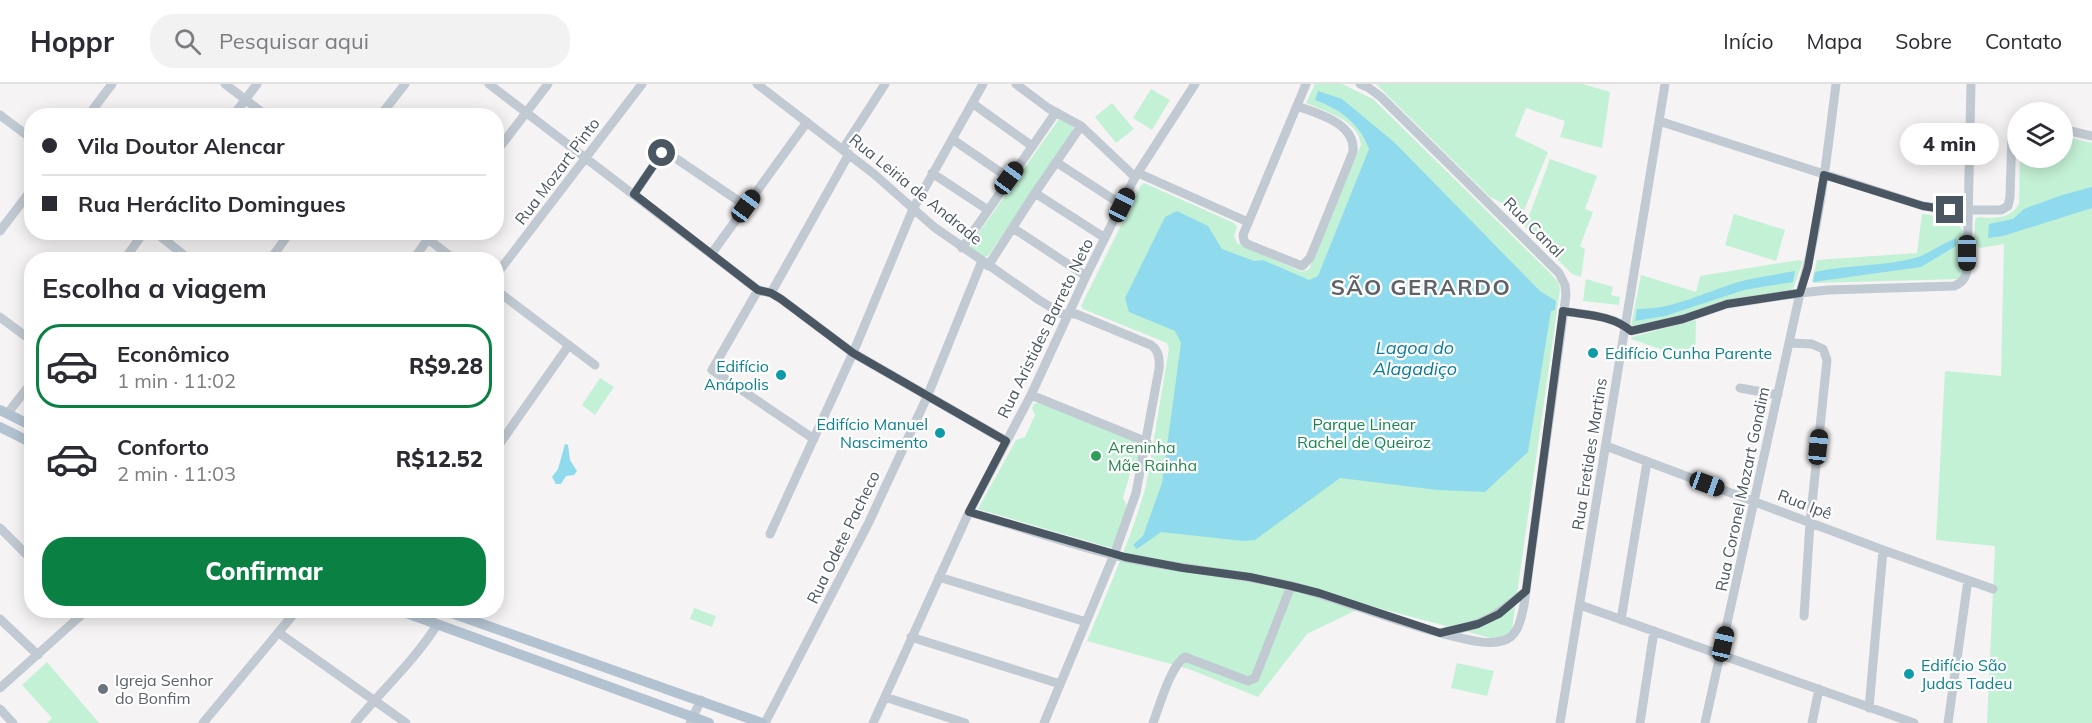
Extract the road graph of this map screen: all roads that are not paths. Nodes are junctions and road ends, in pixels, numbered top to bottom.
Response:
1 (112, 84) edge
2 (225, 84) edge
3 (257, 84) edge
4 (405, 84) edge
5 (489, 84) edge
6 (548, 84) edge
7 (642, 84) edge
8 (757, 84) edge
9 (885, 84) edge
10 (983, 84) edge
11 (1017, 84) edge
12 (1195, 84) edge
13 (1306, 84) edge
14 (1360, 84) edge
15 (1665, 84) edge
16 (1836, 84) edge
17 (1971, 84) edge
18 (245, 99) junction
19 (972, 103) junction
20 (1297, 106) junction
21 (94, 108) edge
22 (239, 108) edge
23 (257, 108) edge
24 (386, 108) edge
25 (1056, 112) junction
26 (527, 113) junction
27 (0, 115) edge
28 (1659, 121) junction
29 (807, 122) junction
30 (1081, 126) junction
31 (2073, 132) edge
32 (24, 133) edge
33 (2092, 136) edge
34 (952, 139) junction
35 (504, 142) edge
36 (1032, 146) junction
37 (846, 152) junction
38 (586, 158) junction
39 (1056, 162) junction
40 (2011, 168) edge
41 (932, 174) junction
42 (1137, 175) junction
43 (1824, 175) junction
44 (1009, 178) junction
45 (1035, 193) junction
46 (634, 194) junction
47 (24, 200) edge
48 (1122, 205) junction
49 (746, 206) junction
50 (913, 209) junction
51 (988, 210) junction
52 (1967, 210) junction
53 (1248, 222) junction
54 (1013, 228) junction
55 (0, 231) edge
56 (1105, 238) junction
57 (165, 240) edge
58 (435, 240) edge
59 (962, 248) junction
60 (180, 252) edge
61 (447, 252) edge
62 (712, 253) junction
63 (985, 263) junction
64 (504, 265) edge
65 (1086, 276) junction
66 (758, 290) junction
67 (771, 293) junction
68 (1800, 293) junction
69 (504, 296) edge
70 (1563, 311) junction
71 (1068, 314) junction
72 (0, 317) edge
73 (1624, 325) junction
74 (24, 335) edge
75 (1789, 343) junction
76 (569, 345) junction
77 (853, 353) junction
78 (595, 364) dead end
79 (1740, 388) dead end
80 (24, 391) edge
81 (1031, 395) junction
82 (1778, 395) junction
83 (927, 397) junction
84 (4, 412) edge
85 (24, 422) edge
86 (0, 428) edge
87 (504, 438) edge
88 (24, 439) edge
89 (814, 439) junction
90 (1006, 441) junction
91 (1147, 442) junction
92 (1606, 446) junction
93 (1647, 462) junction
94 (1755, 502) junction
95 (969, 512) junction
96 (1810, 523) junction
97 (0, 528) edge
98 (770, 534) dead end
99 (1883, 550) junction
100 (24, 552) edge
101 (1114, 555) junction
102 (939, 577) junction
103 (1968, 580) junction
104 (1291, 586) junction
105 (1993, 589) dead end
106 (1526, 591) junction
107 (1580, 605) junction
108 (1804, 616) dead end
109 (78, 618) edge
110 (291, 618) edge
111 (419, 618) edge
112 (466, 618) edge
113 (0, 620) edge
114 (1621, 620) junction
115 (1086, 622) junction
116 (437, 625) junction
117 (1654, 631) junction
118 (279, 633) junction
119 (1440, 633) junction
120 (911, 637) junction
121 (38, 655) junction
122 (1720, 655) junction
123 (1060, 684) junction
124 (0, 688) edge
125 (1819, 689) junction
126 (885, 697) junction
127 (376, 700) junction
128 (701, 700) junction
129 (0, 708) edge
130 (1869, 708) junction
131 (691, 720) edge
132 (206, 722) edge
133 (13, 723) edge
134 (355, 723) edge
135 (406, 723) edge
136 (709, 723) edge
137 (763, 723) edge
138 (873, 723) edge
139 (965, 723) edge
140 (1044, 723) edge
141 (1153, 723) edge
142 (1560, 723) edge
143 (1640, 723) edge
144 (1705, 723) edge
145 (1812, 723) edge
146 (1914, 723) edge
147 (1948, 723) edge

1 - 21 street
2 - 18 street
3 - 18 street
4 - 24 street
5 - 26 street
6 - 26 street
7 - 38 street, Rua Mozart Pinto
8 - 29 street, Rua Leiria de Andrade
9 - 37 street
10 - 19 street
11 - 25 street
12 - 42 street, Rua Aristides Barreto Neto
13 - 20 street
14 - 70 street, Rua Canal
15 - 28 street, Rua Eretides Martins
16 - 43 street, Rua Coronel Mozart Gondim
17 - 52 street
18 - 22 street
18 - 23 street
19 - 34 street
19 - 36 street
20 - 53 street
20 - 53 street
25 - 30 street
25 - 36 street
26 - 35 street
26 - 38 street
27 - 32 street
28 - 43 street
28 - 73 street, Rua Eretides Martins
29 - 37 street, Rua Leiria de Andrade
29 - 49 street
30 - 39 street, Rua Odete Pacheco
30 - 42 street
31 - 33 street
34 - 41 street
34 - 44 street
36 - 44 street
37 - 50 street, Rua Leiria de Andrade
37 - 67 street
38 - 46 street
38 - 64 street, Rua Mozart Pinto
39 - 45 street, Rua Odete Pacheco
39 - 48 street
40 - 52 street
41 - 50 street
41 - 51 street
42 - 48 street, Rua Aristides Barreto Neto
42 - 53 street
43 - 52 street
43 - 68 street, Rua Coronel Mozart Gondim
44 - 51 street
45 - 54 street, Rua Odete Pacheco
45 - 56 street
46 - 49 street
46 - 62 street
47 - 55 street
48 - 56 street, Rua Aristides Barreto Neto
49 - 62 street
50 - 59 street, Rua Leiria de Andrade
50 - 77 street
51 - 59 street
52 - 68 street
54 - 63 street, Rua Odete Pacheco
54 - 65 street
56 - 65 street, Rua Aristides Barreto Neto
57 - 60 street
58 - 61 street
59 - 63 street, Rua Leiria de Andrade
62 - 66 street
63 - 71 street, Rua Leiria de Andrade
63 - 83 street, Rua Odete Pacheco
65 - 71 street, Rua Aristides Barreto Neto
66 - 67 street
66 - 89 street
67 - 77 street
68 - 73 street
68 - 75 street, Rua Coronel Mozart Gondim
69 - 76 street
70 - 73 street
70 - 106 street, Rua Canal
71 - 81 street, Rua Aristides Barreto Neto
71 - 91 street, Rua Leiria de Andrade
72 - 74 street
73 - 92 street, Rua Eretides Martins
75 - 82 street, Rua Coronel Mozart Gondim
75 - 96 street
76 - 78 street
76 - 87 street
77 - 83 street
77 - 89 street
79 - 82 street
80 - 84 street
81 - 90 street, Rua Aristides Barreto Neto
81 - 91 street
82 - 94 street, Rua Coronel Mozart Gondim
83 - 90 street
83 - 137 street, Rua Odete Pacheco
84 - 85 main road
86 - 88 main road
89 - 98 street
90 - 95 street, Rua Aristides Barreto Neto
91 - 101 street
92 - 93 street, Rua Ipê
92 - 107 street, Rua Eretides Martins
93 - 94 street, Rua Ipê
93 - 114 street
94 - 96 street, Rua Ipê
94 - 122 street, Rua Coronel Mozart Gondim
95 - 101 street, Rua Canal
95 - 102 street, Rua Aristides Barreto Neto
96 - 99 street, Rua Ipê
96 - 108 street
97 - 100 street
99 - 103 street, Rua Ipê
99 - 130 street
101 - 104 street, Rua Canal
101 - 115 street
102 - 115 street
102 - 120 street, Rua Aristides Barreto Neto
103 - 105 street, Rua Ipê
103 - 147 street
104 - 119 street, Rua Canal
104 - 141 street
106 - 119 street
106 - 119 street, Rua Canal
107 - 114 street
107 - 142 street, Rua Eretides Martins
109 - 121 street
110 - 118 street
111 - 116 main road
112 - 128 main road
113 - 121 street
114 - 117 street
115 - 123 street
116 - 127 street
116 - 131 main road
117 - 122 street
117 - 143 street
118 - 127 street
118 - 132 street
120 - 123 street
120 - 126 street, Rua Aristides Barreto Neto
121 - 124 street
122 - 125 street
122 - 144 street, Rua Coronel Mozart Gondim
123 - 140 street
125 - 130 street
125 - 145 street
126 - 138 street, Rua Aristides Barreto Neto
126 - 139 street
127 - 134 street
127 - 135 street
128 - 131 street
128 - 137 main road
129 - 133 street
130 - 146 street
131 - 136 main road

